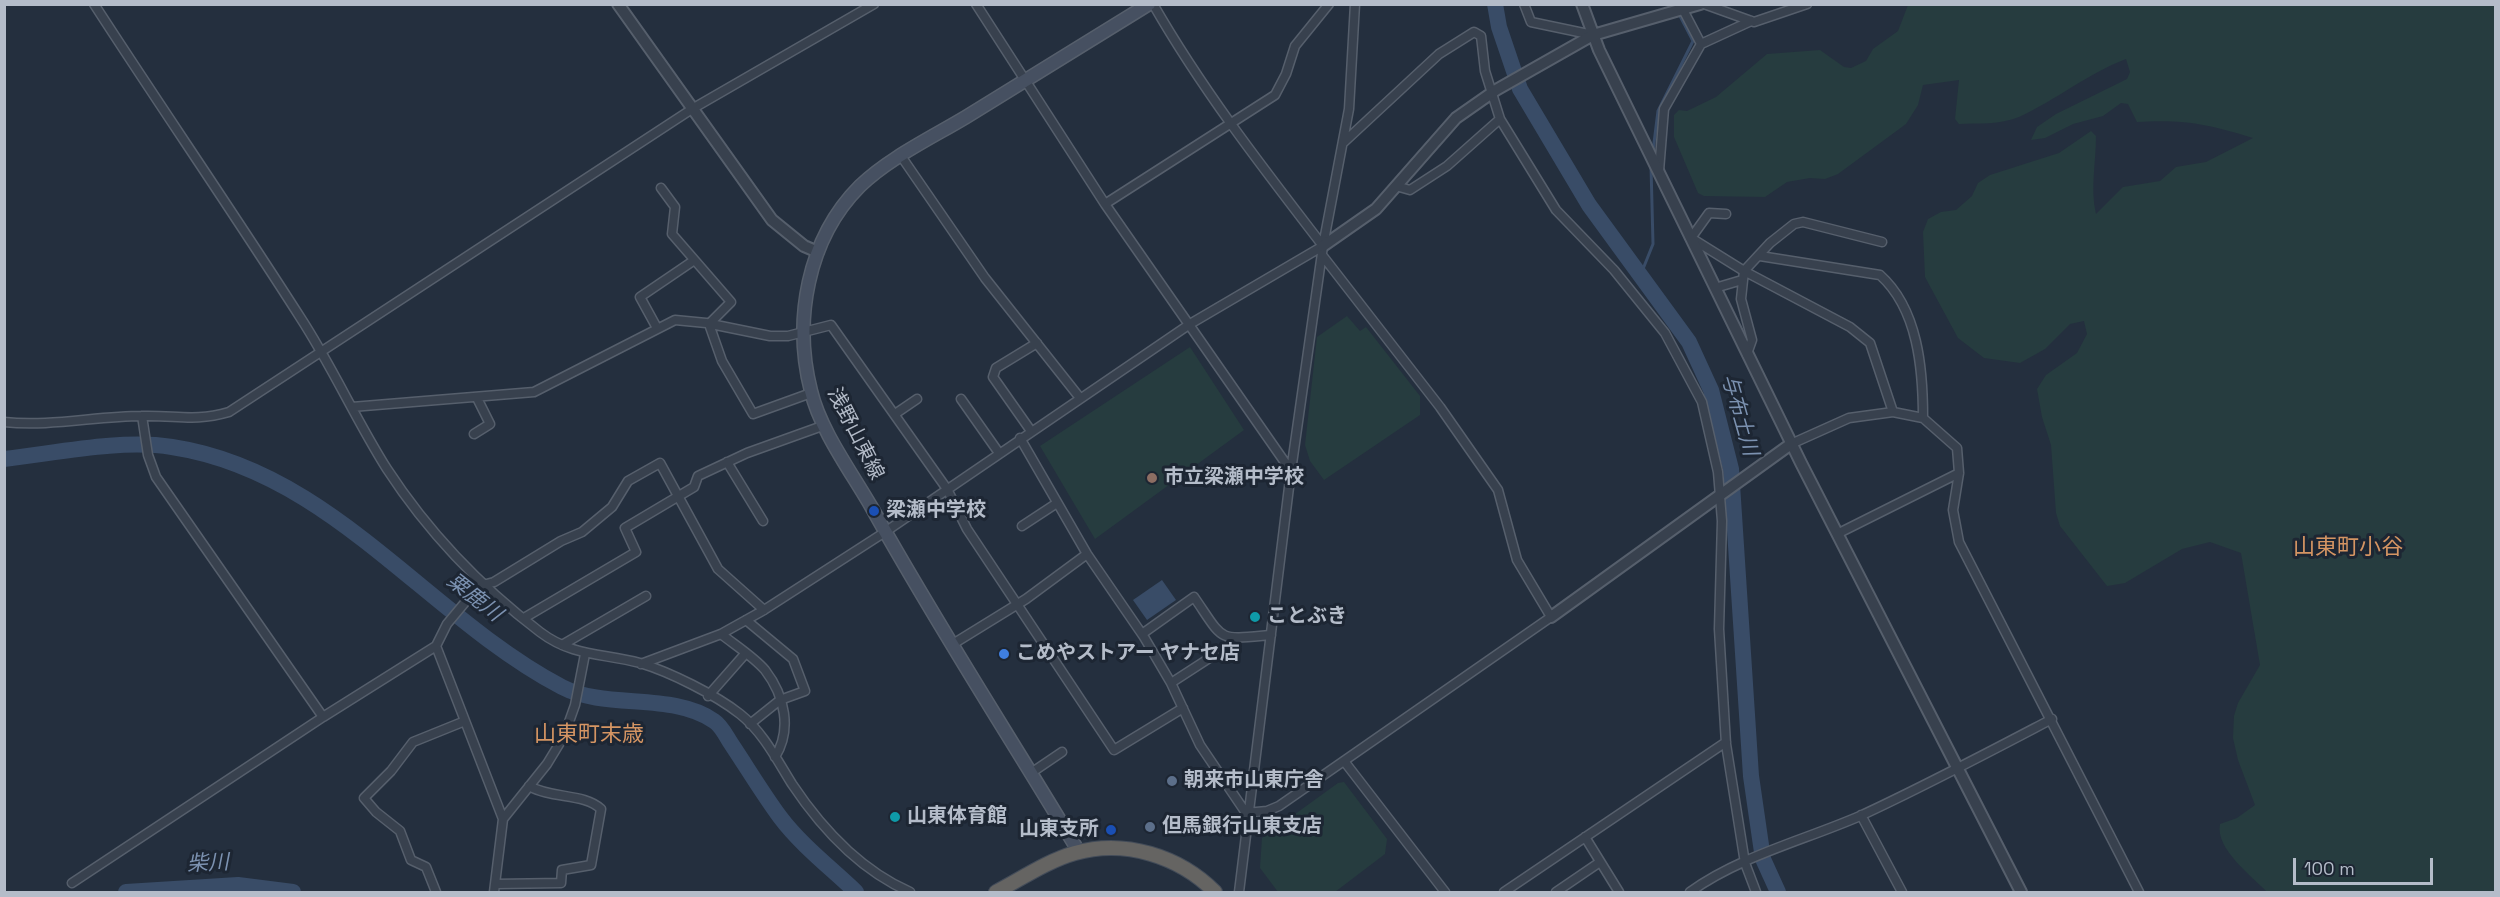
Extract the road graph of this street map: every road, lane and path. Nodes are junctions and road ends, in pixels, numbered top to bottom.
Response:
1 (94, 4) edge
2 (618, 4) edge
3 (874, 4) edge
4 (976, 4) edge
5 (1151, 4) edge
6 (1329, 4) edge
7 (1354, 4) edge
8 (1524, 4) edge
9 (1582, 4) edge
10 (1702, 4) edge
11 (1807, 4) edge
12 (1682, 7) edge
13 (1751, 21) junction
14 (1593, 35) junction
15 (1701, 44) junction
16 (1025, 81) junction
17 (1495, 92) junction
18 (692, 109) junction
19 (1500, 119) junction
20 (1230, 126) junction
21 (1343, 143) junction
22 (901, 156) junction
23 (1659, 171) junction
24 (1396, 186) junction
25 (661, 188) dead end
26 (1105, 204) junction
27 (1726, 214) dead end
28 (1691, 238) junction
29 (1882, 242) dead end
30 (1323, 251) junction
31 (818, 252) junction
32 (1760, 256) junction
33 (693, 261) junction
34 (1743, 276) junction
35 (1715, 288) junction
36 (709, 324) junction
37 (1190, 324) junction
38 (657, 328) junction
39 (803, 331) junction
40 (1036, 343) junction
41 (322, 352) junction
42 (1747, 354) junction
43 (811, 393) junction
44 (477, 398) junction
45 (1080, 398) junction
46 (917, 399) dead end
47 (961, 399) dead end
48 (352, 407) junction
49 (1893, 412) junction
50 (895, 414) junction
51 (142, 416) junction
52 (1923, 418) junction
53 (4, 422) edge
54 (825, 425) junction
55 (1031, 430) junction
56 (474, 434) dead end
57 (1020, 438) junction
58 (1791, 444) junction
59 (999, 453) junction
60 (727, 462) junction
61 (1291, 471) junction
62 (1959, 473) junction
63 (947, 489) junction
64 (1722, 492) junction
65 (679, 495) junction
66 (1057, 503) junction
67 (763, 521) dead end
68 (1022, 526) dead end
69 (885, 532) junction
70 (1837, 534) junction
71 (1087, 554) junction
72 (483, 585) junction
73 (646, 596) dead end
74 (1018, 603) junction
75 (764, 610) junction
76 (1551, 617) junction
77 (524, 618) junction
78 (746, 620) junction
79 (721, 634) junction
80 (1142, 634) junction
81 (1270, 635) junction
82 (1233, 639) junction
83 (953, 644) junction
84 (562, 645) junction
85 (436, 646) junction
86 (585, 654) junction
87 (745, 654) junction
88 (641, 664) junction
89 (1171, 683) junction
90 (708, 696) junction
91 (780, 700) junction
92 (1182, 708) junction
93 (322, 717) junction
94 (2052, 719) junction
95 (465, 721) junction
96 (750, 724) junction
97 (1726, 742) junction
98 (1062, 752) dead end
99 (775, 757) junction
100 (1344, 761) junction
101 (1957, 768) junction
102 (1031, 773) junction
103 (528, 786) junction
104 (1246, 813) junction
105 (1861, 815) junction
106 (503, 819) junction
107 (1585, 837) junction
108 (1079, 852) junction
109 (1600, 862) junction
110 (1747, 862) junction
111 (72, 883) dead end
112 (495, 888) edge
113 (436, 892) edge
114 (910, 892) edge
115 (996, 892) edge
116 (1215, 892) edge
117 (1239, 892) edge
118 (1445, 892) edge
119 (1504, 892) edge
120 (1556, 892) edge
121 (1619, 892) edge
122 (1690, 892) edge
123 (1756, 892) edge
124 (1902, 892) edge
125 (2021, 892) edge
126 (2139, 892) edge

1 - 41 street
2 - 18 street
3 - 18 street
4 - 16 street
5 - 16 main road, 浅野山東線
5 - 20 street
6 - 20 street
7 - 21 street
8 - 14 street
9 - 14 street
10 - 12 street
10 - 13 street
11 - 13 street
12 - 14 street
12 - 15 street
13 - 15 street
14 - 17 street
14 - 23 street
15 - 23 street
16 - 22 main road, 浅野山東線
16 - 26 street
17 - 19 street
17 - 21 street
17 - 24 street
18 - 31 street
18 - 41 street
19 - 24 street
19 - 64 street
20 - 26 street
20 - 30 street
21 - 30 street
22 - 31 main road, 浅野山東線
22 - 40 street
23 - 28 street
24 - 30 street
25 - 33 street
26 - 37 street
27 - 28 street
28 - 34 street
28 - 35 street
29 - 32 street
30 - 37 street
30 - 61 street
30 - 76 street
31 - 39 main road, 浅野山東線
32 - 34 street
32 - 52 street
33 - 36 street
33 - 38 street
34 - 35 street
34 - 42 street
34 - 49 street
35 - 42 street
36 - 38 street
36 - 39 street
36 - 43 street
37 - 45 street
37 - 61 street
38 - 44 street
39 - 43 main road, 浅野山東線
39 - 50 street
40 - 45 street
40 - 55 street
41 - 48 street
41 - 51 street
42 - 58 street
43 - 54 main road, 浅野山東線
44 - 48 street
44 - 56 street
45 - 55 street
46 - 50 street
47 - 59 street
48 - 72 street
49 - 52 street
49 - 58 street
50 - 63 street
51 - 53 street
51 - 93 street
52 - 62 street
54 - 60 street
54 - 69 main road, 浅野山東線
55 - 57 street
57 - 59 street
57 - 66 street
58 - 64 street
58 - 70 street
59 - 63 street
60 - 65 street
60 - 67 street
61 - 81 street
62 - 70 street
62 - 94 street
63 - 69 street
63 - 74 street
64 - 76 street
64 - 97 street
65 - 72 street
65 - 75 street
65 - 77 street
66 - 68 street
66 - 71 street
69 - 75 street
69 - 83 main road, 浅野山東線
70 - 101 street
71 - 74 street
71 - 80 street
72 - 77 street
72 - 85 street
73 - 84 street
74 - 83 street
74 - 92 street
75 - 78 street
76 - 100 street
77 - 84 street
78 - 79 street
78 - 91 street
79 - 87 street
79 - 88 street
80 - 82 street
80 - 89 street
81 - 82 street
81 - 104 street
82 - 89 street
83 - 102 main road, 浅野山東線
84 - 86 street
85 - 93 street
85 - 95 street
86 - 88 street
86 - 103 street
87 - 90 street
87 - 91 street
88 - 90 street
89 - 92 street
90 - 96 street
91 - 96 street
91 - 99 street
92 - 104 street
93 - 111 street
94 - 101 street
94 - 126 street
95 - 106 street
95 - 113 street
96 - 99 street
97 - 107 street
97 - 110 street
98 - 102 street
99 - 114 street
100 - 104 street
100 - 118 street
101 - 105 street
101 - 125 street
102 - 108 main road, 浅野山東線
103 - 106 street
103 - 112 street
104 - 117 street
105 - 110 street
105 - 124 street
106 - 112 street
107 - 109 street
107 - 119 street
108 - 115 highway
108 - 116 highway
109 - 120 street
109 - 121 street
110 - 122 street
110 - 123 street

